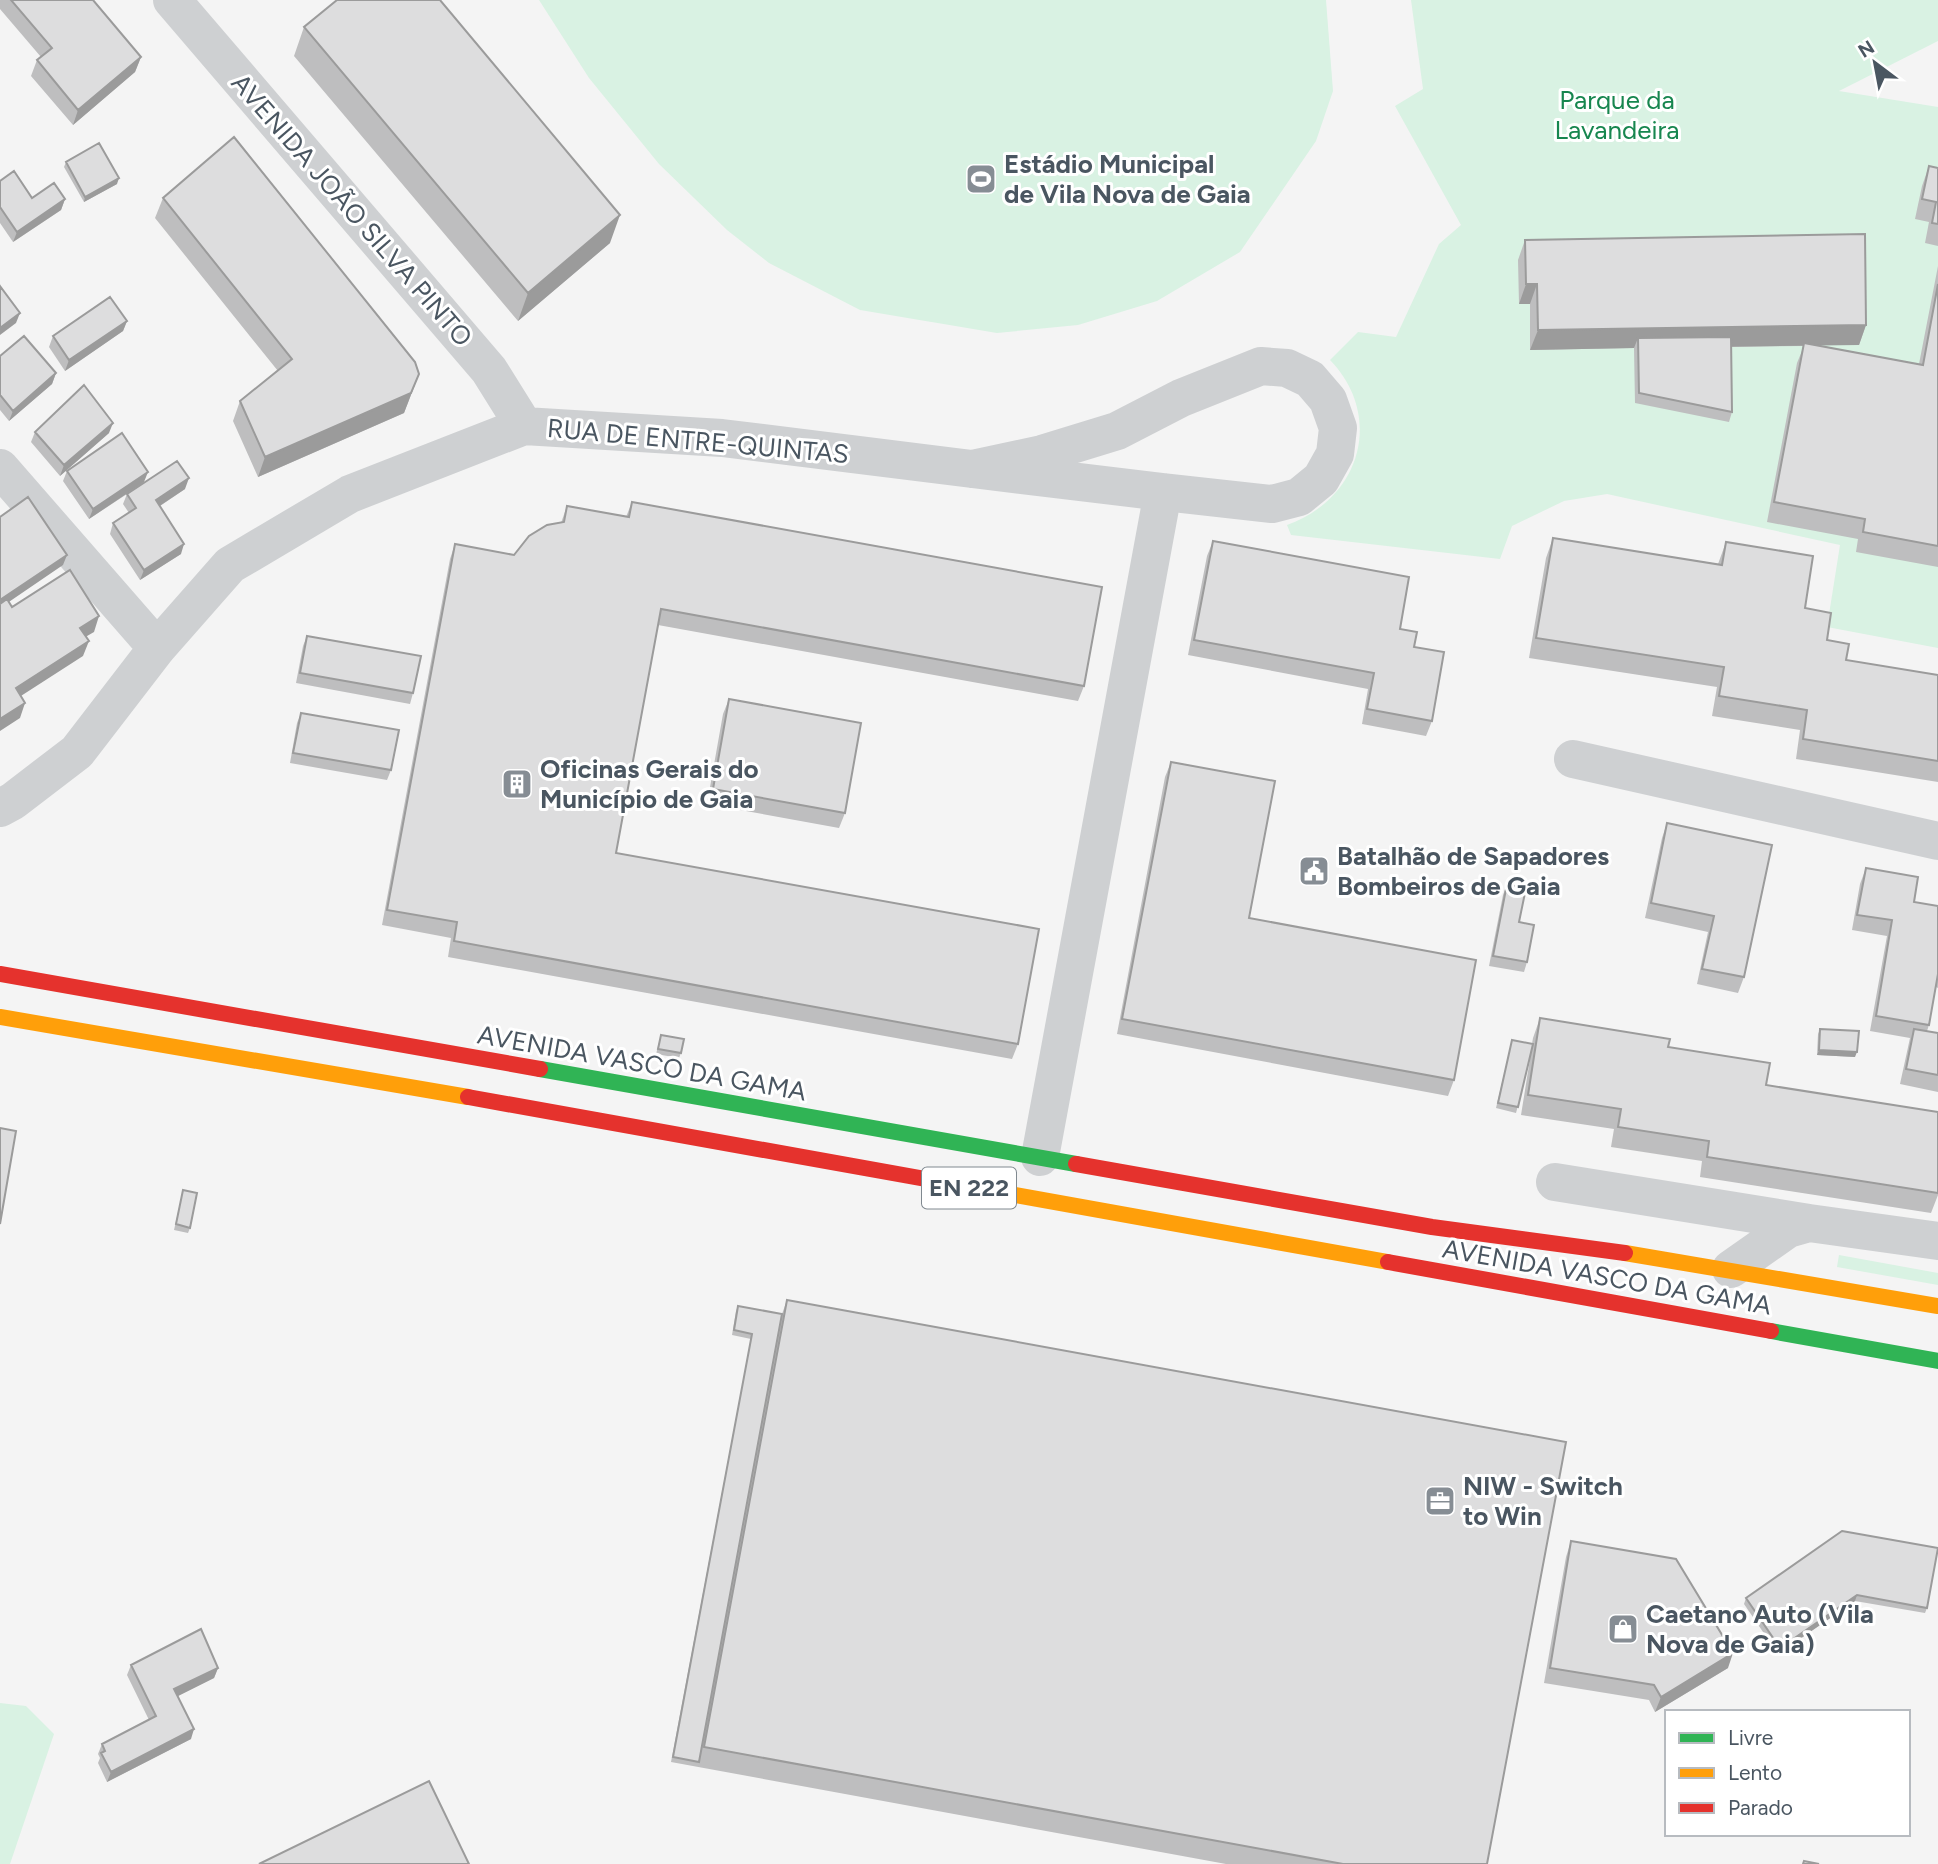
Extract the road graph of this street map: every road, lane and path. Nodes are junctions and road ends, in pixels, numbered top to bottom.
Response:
1 (172, 0) edge
2 (524, 426) junction
3 (0, 468) edge
4 (972, 469) junction
5 (1163, 492) junction
6 (157, 648) junction
7 (1573, 759) dead end
8 (0, 808) edge
9 (1938, 841) edge
10 (0, 974) edge
11 (0, 1017) edge
12 (1040, 1157) junction
13 (1555, 1182) dead end
14 (1275, 1199) junction
15 (1809, 1223) junction
16 (1267, 1241) junction
17 (1938, 1241) edge
18 (1731, 1269) junction
19 (1938, 1306) edge
20 (1938, 1361) edge

1 - 2 street, AVENIDA JOÃO SILVA PINTO
2 - 4 street, RUA DE ENTRE-QUINTAS
2 - 6 street, RUA DE ENTRE-QUINTAS
3 - 6 street
4 - 5 street, RUA DE ENTRE-QUINTAS
4 - 5 street, RUA DE ENTRE-QUINTAS
5 - 12 street
6 - 8 street, RUA DE ENTRE-QUINTAS
7 - 9 street
10 - 12 main road, AVENIDA VASCO DA GAMA / EN 222
11 - 16 main road, AVENIDA VASCO DA GAMA / EN 222
12 - 14 main road, AVENIDA VASCO DA GAMA / EN 222
13 - 15 street
14 - 16 main road
14 - 18 main road, AVENIDA VASCO DA GAMA / EN 222
15 - 17 street
15 - 18 street
16 - 20 main road, AVENIDA VASCO DA GAMA / EN 222
18 - 19 main road, AVENIDA VASCO DA GAMA / EN 222

